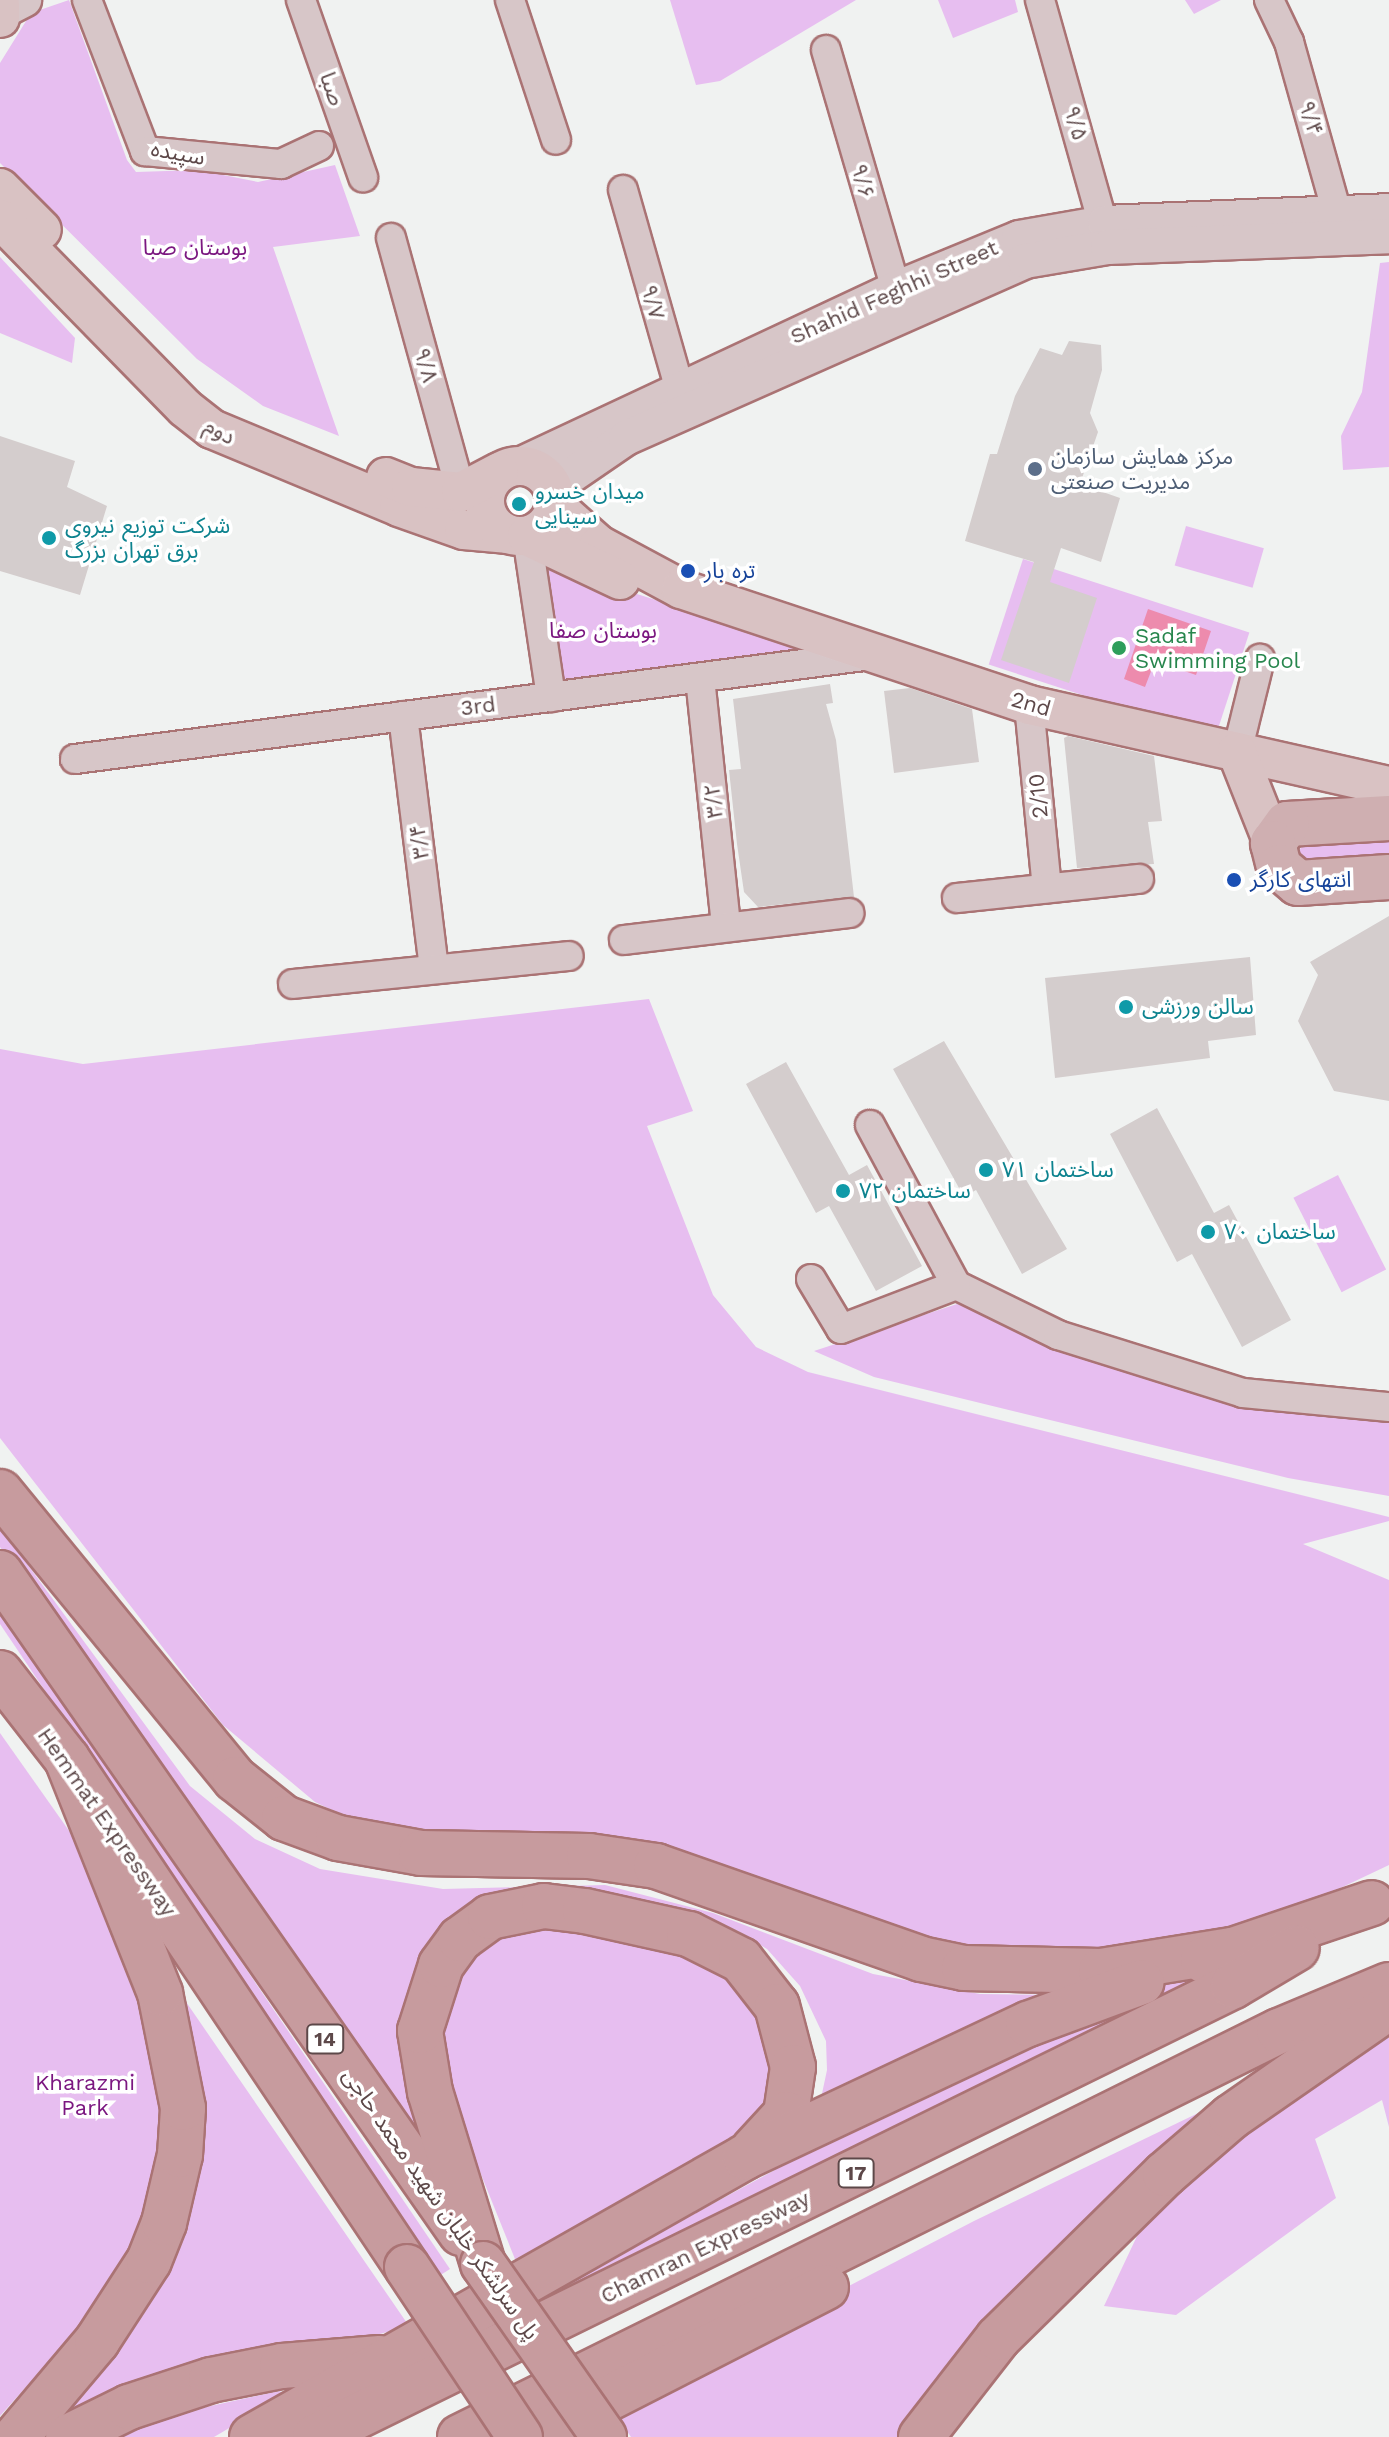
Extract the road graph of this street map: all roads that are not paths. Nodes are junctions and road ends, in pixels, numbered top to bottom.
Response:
1 (87, 0) edge
2 (301, 0) edge
3 (510, 0) edge
4 (1040, 0) edge
5 (1269, 0) edge
6 (826, 50) dead end
7 (556, 140) dead end
8 (319, 146) dead end
9 (363, 177) dead end
10 (0, 188) edge
11 (623, 190) dead end
12 (1389, 211) edge
13 (0, 219) edge
14 (1341, 227) junction
15 (1107, 235) junction
16 (1389, 236) edge
17 (391, 238) dead end
18 (898, 301) junction
19 (682, 402) junction
20 (510, 468) junction
21 (461, 492) junction
22 (554, 497) junction
23 (516, 535) junction
24 (681, 589) junction
25 (880, 654) junction
26 (1260, 659) dead end
27 (700, 678) junction
28 (551, 697) junction
29 (1029, 705) junction
30 (403, 716) junction
31 (1237, 752) junction
32 (75, 759) dead end
33 (1386, 791) edge
34 (1287, 833) junction
35 (1389, 877) edge
36 (1139, 879) dead end
37 (1047, 888) junction
38 (957, 898) dead end
39 (849, 913) dead end
40 (726, 925) junction
41 (624, 940) dead end
42 (569, 956) dead end
43 (434, 967) junction
44 (293, 984) dead end
45 (870, 1125) dead end
46 (811, 1279) dead end
47 (956, 1285) junction
48 (1389, 1407) edge
49 (0, 1492) edge
50 (0, 1573) edge
51 (0, 1673) edge
52 (67, 1759) junction
53 (1380, 1899) edge
54 (1231, 1950) junction
55 (1389, 1985) edge
56 (1389, 1994) edge
57 (1389, 2007) edge
58 (745, 2157) junction
59 (483, 2264) junction
60 (390, 2357) junction
61 (16, 2437) edge
62 (68, 2437) edge
63 (252, 2437) edge
64 (315, 2437) edge
65 (460, 2437) edge
66 (520, 2437) edge
67 (533, 2437) edge
68 (604, 2437) edge
69 (921, 2437) edge

1 - 8 street, سپیده
2 - 9 street, صبا
3 - 7 street
4 - 15 street, ۹/۵
5 - 14 street, ۹/۴
6 - 18 street, ۹/۶
10 - 21 main road, دوم
11 - 19 street, ۹/۷
12 - 14 street, Shahid Feghhi Street
13 - 23 main road, دوم
14 - 15 street, Shahid Feghhi Street
14 - 16 street, Shahid Feghhi Street
15 - 18 street, Shahid Feghhi Street
17 - 21 street, ۹/۸
18 - 19 street, Shahid Feghhi Street
19 - 20 street, Shahid Feghhi Street
19 - 22 street, Shahid Feghhi Street
20 - 21 main road
20 - 22 main road
20 - 23 main road
22 - 23 main road
22 - 24 main road, 2nd
23 - 24 main road, 2nd
23 - 28 street
24 - 25 main road, 2nd
25 - 27 street, 3rd
25 - 29 main road, 2nd
26 - 31 street
27 - 28 street, 3rd
27 - 40 street, ۳/۲
28 - 30 street, 3rd
29 - 31 main road, 2nd
29 - 37 street, 2/10
30 - 32 street, 3rd
30 - 43 street, ۳/۴
31 - 33 main road, 2nd
31 - 34 main road
33 - 34 main road
34 - 35 main road
36 - 37 street
37 - 38 street
39 - 40 street
40 - 41 street
42 - 43 street
43 - 44 street
45 - 47 street
46 - 47 street
47 - 48 street
49 - 54 highway
50 - 59 highway, پل سرلشکر خلبان شهید محمد حاجی / 14
51 - 52 highway, Hemmat Expressway / 14
52 - 61 highway
52 - 66 highway, Hemmat Expressway / 14, bridge
53 - 54 highway
53 - 64 highway, Chamran Expressway / 17
54 - 58 highway
55 - 65 highway
56 - 67 highway
57 - 69 highway
58 - 59 highway
58 - 60 highway
59 - 68 highway, پل سرلشکر خلبان شهید محمد حاجی / 14, bridge
60 - 62 highway
60 - 63 highway

